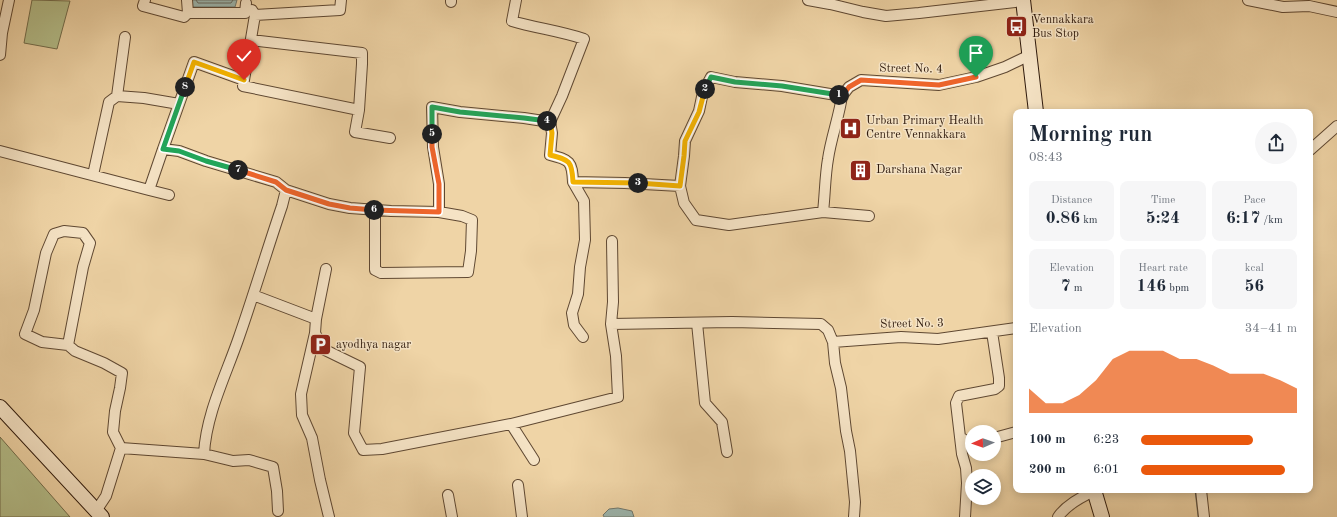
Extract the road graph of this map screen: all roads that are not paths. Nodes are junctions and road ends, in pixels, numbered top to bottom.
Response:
1 (9, 0) edge
2 (145, 0) edge
3 (187, 0) edge
4 (341, 0) edge
5 (516, 0) edge
6 (808, 0) edge
7 (1023, 0) edge
8 (1248, 0) edge
9 (246, 1) edge
10 (1337, 12) edge
11 (188, 13) junction
12 (255, 14) junction
13 (1, 33) edge
14 (125, 36) dead end
15 (251, 40) junction
16 (0, 55) edge
17 (1030, 55) junction
18 (244, 80) junction
19 (118, 96) junction
20 (842, 96) junction
21 (179, 104) junction
22 (1036, 109) edge
23 (359, 110) junction
24 (550, 122) junction
25 (1337, 126) edge
26 (390, 138) dead end
27 (1313, 147) edge
28 (163, 149) junction
29 (0, 151) edge
30 (93, 175) junction
31 (573, 182) junction
32 (680, 186) junction
33 (149, 190) junction
34 (286, 190) junction
35 (169, 195) dead end
36 (375, 210) junction
37 (439, 212) junction
38 (823, 212) junction
39 (869, 216) dead end
40 (612, 241) dead end
41 (326, 269) dead end
42 (252, 295) junction
43 (316, 319) junction
44 (697, 322) junction
45 (611, 324) junction
46 (1013, 328) edge
47 (992, 332) junction
48 (315, 333) junction
49 (583, 337) dead end
50 (833, 342) junction
51 (68, 345) junction
52 (0, 407) edge
53 (511, 424) junction
54 (1013, 433) edge
55 (965, 436) edge
56 (1001, 436) edge
57 (965, 444) edge
58 (121, 448) junction
59 (727, 452) dead end
60 (204, 454) junction
61 (534, 460) dead end
62 (518, 485) dead end
63 (1088, 493) edge
64 (1095, 493) edge
65 (1200, 493) edge
66 (448, 495) dead end
67 (278, 511) dead end
68 (99, 514) edge
69 (329, 517) edge
70 (452, 517) edge
71 (522, 517) edge
72 (854, 517) edge
73 (965, 517) edge
74 (1058, 517) edge
75 (1102, 517) edge
76 (1204, 517) edge

1 - 13 street
2 - 11 street
3 - 11 street
4 - 12 street
5 - 24 street
6 - 7 street
7 - 17 street
8 - 10 street
9 - 11 street
9 - 12 street
12 - 15 street
13 - 16 street
14 - 19 street
15 - 18 street
15 - 23 street
17 - 20 street, Street No. 4
17 - 22 street
18 - 21 street
18 - 23 street
19 - 21 street
19 - 30 street
20 - 32 street
20 - 38 street
21 - 28 street
23 - 26 street
24 - 31 street
24 - 37 street
25 - 27 street
28 - 33 street
28 - 34 street
29 - 30 street
30 - 33 street
31 - 32 street
31 - 49 street
32 - 38 street
33 - 35 street
34 - 36 street
34 - 42 street
36 - 37 street
36 - 37 street
38 - 39 street
40 - 45 street
41 - 43 street
42 - 43 street
42 - 60 street
43 - 48 street
44 - 45 street
44 - 50 street
44 - 59 street
45 - 53 street
46 - 47 street, Street No. 3
47 - 50 street, Street No. 3
47 - 55 street
48 - 53 street
48 - 69 street
50 - 72 street
51 - 51 street
51 - 58 street
52 - 68 street
53 - 61 street
54 - 56 street
57 - 73 street
58 - 60 street
58 - 68 street
60 - 67 street
62 - 71 street
63 - 74 street
64 - 75 street
65 - 76 street
66 - 70 street

